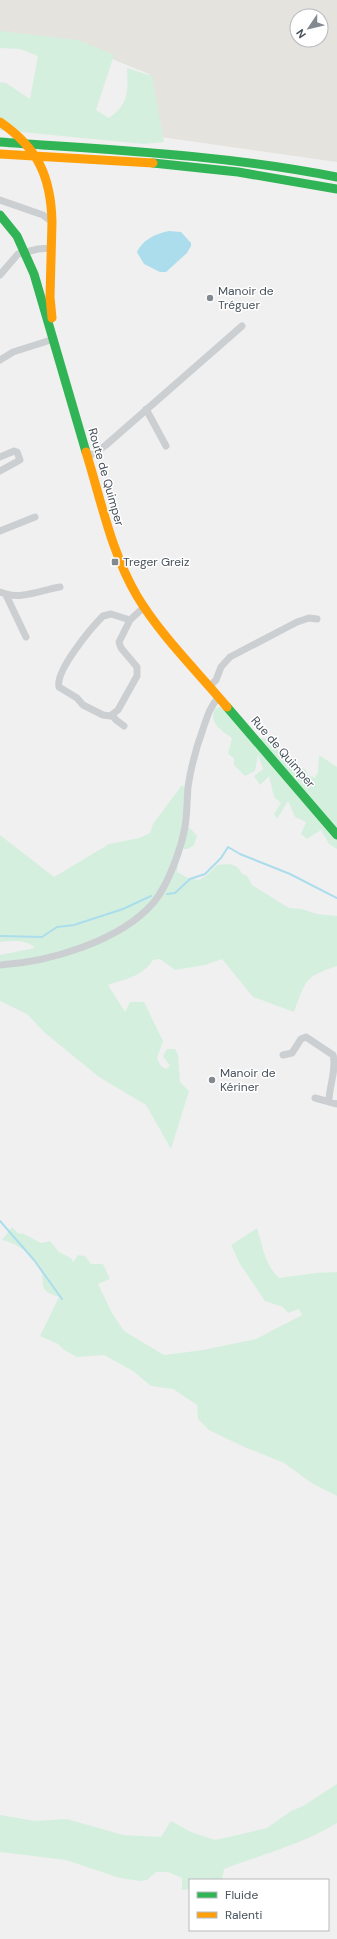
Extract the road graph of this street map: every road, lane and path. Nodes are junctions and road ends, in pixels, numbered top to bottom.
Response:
1 (0, 122) edge
2 (0, 142) edge
3 (0, 154) edge
4 (337, 177) edge
5 (337, 189) edge
6 (0, 200) edge
7 (0, 215) edge
8 (52, 222) junction
9 (51, 248) junction
10 (25, 251) junction
11 (0, 275) edge
12 (242, 326) dead end
13 (54, 339) junction
14 (0, 360) edge
15 (146, 409) junction
16 (166, 446) dead end
17 (87, 456) junction
18 (0, 457) edge
19 (0, 470) edge
20 (35, 517) dead end
21 (0, 531) edge
22 (60, 587) dead end
23 (3, 593) edge
24 (144, 607) junction
25 (318, 619) dead end
26 (130, 620) junction
27 (26, 637) dead end
28 (210, 686) junction
29 (219, 696) junction
30 (112, 715) junction
31 (124, 726) dead end
32 (337, 835) edge
33 (0, 965) edge
34 (283, 1055) dead end
35 (315, 1098) dead end
36 (329, 1101) junction
37 (337, 1104) edge

1 - 8 main road
2 - 4 main road
3 - 5 main road
6 - 8 street
7 - 10 main road, Route de Quimper
8 - 9 main road
9 - 10 street
9 - 13 main road
10 - 11 street
10 - 13 main road, Route de Quimper
12 - 15 street
13 - 14 street
13 - 17 main road, Route de Quimper
15 - 16 street
15 - 17 street
17 - 24 main road, Route de Quimper
18 - 19 street
20 - 21 street
22 - 23 street
23 - 27 street
24 - 26 street
24 - 28 main road, Route de Quimper
25 - 28 street
26 - 30 street
26 - 30 street
28 - 29 main road, Rue de Quimper
29 - 32 main road, Rue de Quimper
29 - 33 street
30 - 31 street
34 - 36 street
35 - 36 street
36 - 37 street

